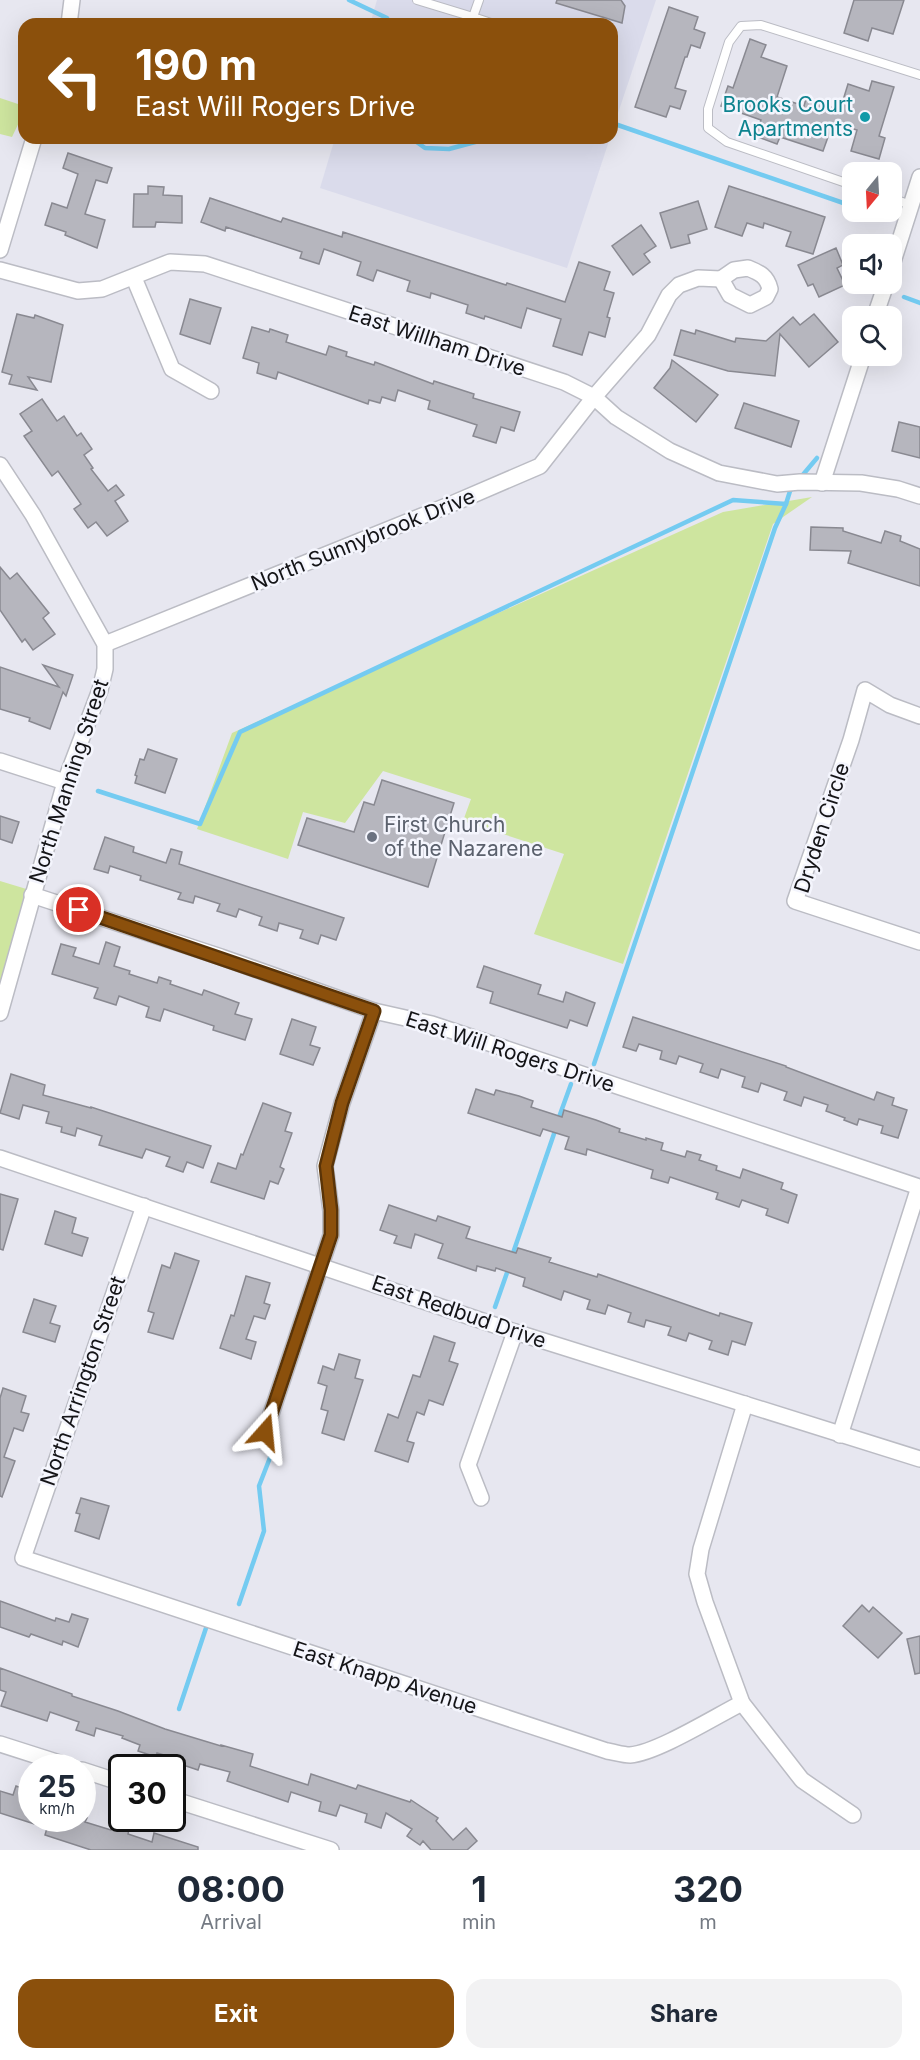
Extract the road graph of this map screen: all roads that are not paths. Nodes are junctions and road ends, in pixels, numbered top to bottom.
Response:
1 (72, 0) edge
2 (417, 0) edge
3 (479, 0) edge
4 (443, 4) edge
5 (473, 17) junction
6 (70, 18) edge
7 (476, 18) edge
8 (920, 75) edge
9 (32, 144) edge
10 (920, 177) edge
11 (842, 182) edge
12 (902, 202) edge
13 (911, 205) junction
14 (902, 234) edge
15 (0, 250) edge
16 (0, 270) edge
17 (134, 278) junction
18 (721, 279) dead end
19 (860, 366) edge
20 (211, 391) dead end
21 (594, 397) junction
22 (0, 465) edge
23 (822, 483) junction
24 (920, 496) edge
25 (105, 644) junction
26 (920, 716) edge
27 (0, 761) edge
28 (65, 782) junction
29 (32, 895) junction
30 (920, 942) edge
31 (374, 1011) junction
32 (0, 1013) edge
33 (0, 1158) edge
34 (920, 1187) edge
35 (144, 1206) junction
36 (320, 1264) junction
37 (515, 1332) junction
38 (745, 1404) junction
39 (265, 1432) dead end
40 (840, 1435) junction
41 (920, 1459) edge
42 (481, 1498) dead end
43 (23, 1558) joint
44 (742, 1703) junction
45 (0, 1744) edge
46 (31, 1754) edge
47 (186, 1803) edge
48 (853, 1815) dead end
49 (331, 1850) edge

1 - 6 street
2 - 4 lane
3 - 5 lane
4 - 5 lane
5 - 7 lane
8 - 11 lane
9 - 15 street
10 - 13 street
12 - 13 lane
13 - 14 street
16 - 17 street, East Willham Drive
17 - 20 street
17 - 21 street, East Willham Drive
18 - 21 street, North Sunnybrook Drive
19 - 23 street
21 - 23 street, East Willham Drive
21 - 25 street, North Sunnybrook Drive
22 - 25 street
23 - 24 street, East Willham Drive
25 - 28 street, North Manning Street
26 - 30 street, Dryden Circle
27 - 28 street
28 - 29 street, North Manning Street
29 - 31 street, East Will Rogers Drive
29 - 32 street, North Manning Street
31 - 34 street, East Will Rogers Drive
31 - 36 street
33 - 35 street, East Redbud Drive
34 - 40 street
35 - 36 street, East Redbud Drive
35 - 43 street, North Arrington Street
36 - 37 street, East Redbud Drive
36 - 39 street
37 - 38 street, East Redbud Drive
37 - 42 street
38 - 40 street, East Redbud Drive
38 - 44 street
40 - 41 street, East Redbud Drive
43 - 44 street, East Knapp Avenue
44 - 48 street
45 - 46 street
47 - 49 street

